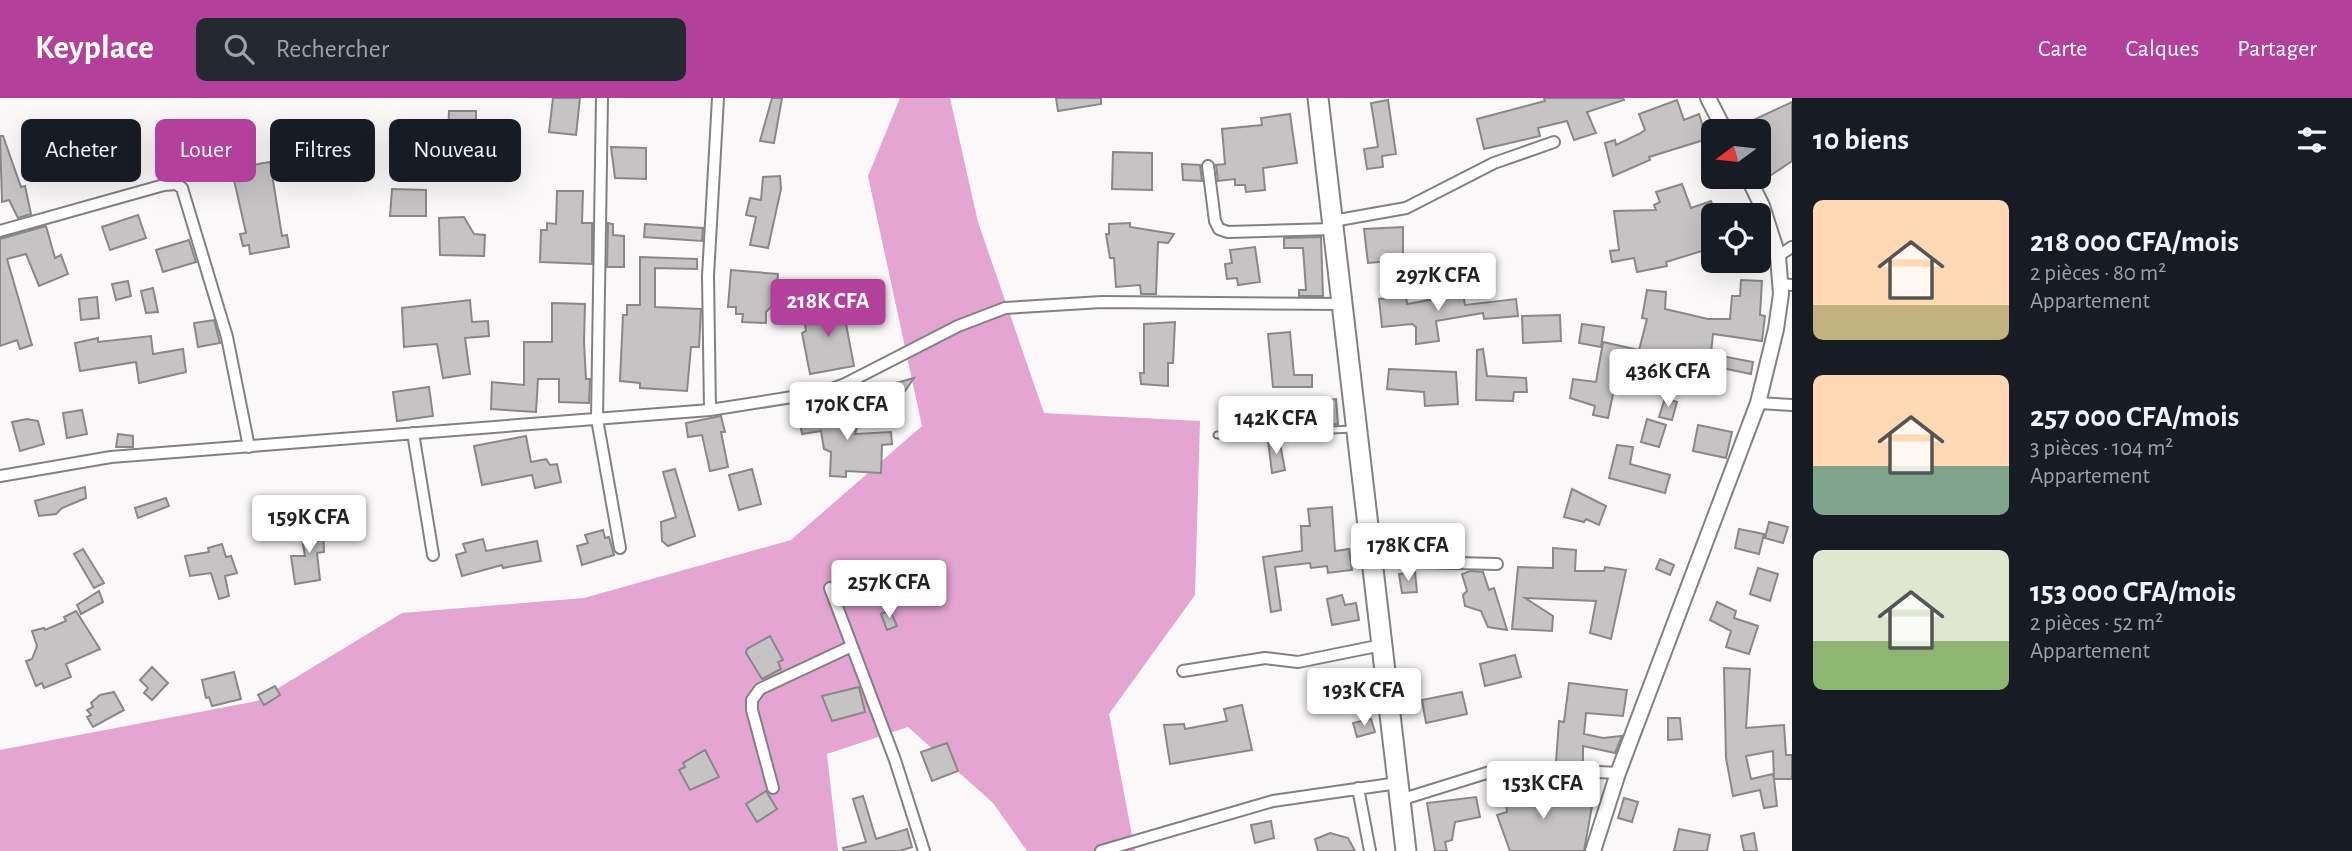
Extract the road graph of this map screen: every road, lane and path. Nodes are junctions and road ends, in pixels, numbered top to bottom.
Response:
1 (602, 98) edge
2 (718, 98) edge
3 (1318, 98) edge
4 (1708, 98) edge
5 (1719, 119) edge
6 (1553, 142) dead end
7 (1208, 166) dead end
8 (1754, 189) edge
9 (1333, 225) junction
10 (0, 231) edge
11 (1792, 247) edge
12 (1778, 256) junction
13 (1786, 285) edge
14 (1342, 304) junction
15 (1758, 403) junction
16 (1792, 405) edge
17 (710, 410) junction
18 (597, 419) junction
19 (1357, 428) junction
20 (414, 433) junction
21 (1217, 435) dead end
22 (249, 447) junction
23 (0, 476) edge
24 (620, 548) dead end
25 (433, 555) dead end
26 (1372, 561) junction
27 (1497, 564) dead end
28 (830, 588) dead end
29 (1382, 645) junction
30 (852, 646) junction
31 (1182, 671) dead end
32 (1618, 774) junction
33 (773, 788) dead end
34 (1358, 788) junction
35 (1399, 791) junction
36 (924, 851) edge
37 (1101, 851) edge
38 (1370, 851) edge
39 (1406, 851) edge
40 (1593, 851) edge

1 - 18 street
2 - 17 street
3 - 9 highway
4 - 5 main road
6 - 9 street
7 - 9 street
8 - 12 main road
9 - 14 highway
10 - 22 street
11 - 12 street
12 - 13 main road
13 - 15 main road
14 - 17 street
14 - 19 highway
15 - 16 street
15 - 32 main road
17 - 18 street
18 - 20 street
18 - 24 street
19 - 21 lane
19 - 26 highway
20 - 22 street
20 - 25 street
22 - 23 street
26 - 27 street
26 - 29 highway
28 - 30 street
29 - 31 street
29 - 35 highway
30 - 33 street
30 - 36 street
32 - 35 street
32 - 40 main road
34 - 35 street
34 - 37 street
34 - 38 street
35 - 39 highway

